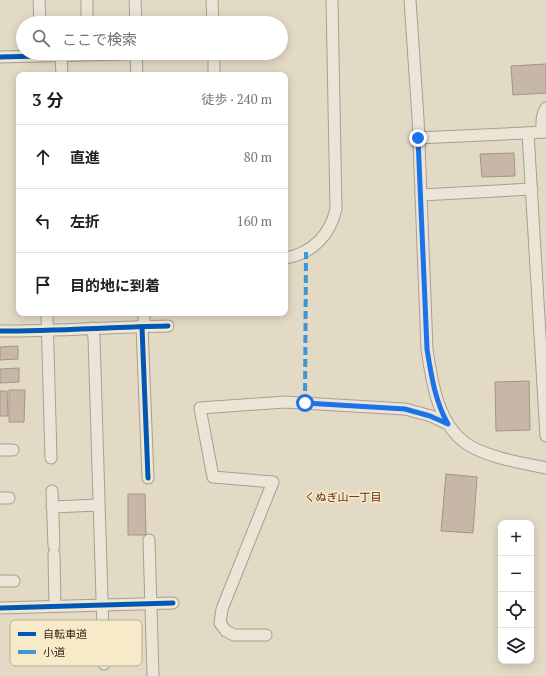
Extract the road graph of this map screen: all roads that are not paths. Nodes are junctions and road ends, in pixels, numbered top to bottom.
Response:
1 (39, 0) edge
2 (87, 0) edge
3 (135, 0) edge
4 (212, 0) edge
5 (332, 0) edge
6 (410, 0) edge
7 (40, 16) edge
8 (87, 16) edge
9 (136, 16) edge
10 (213, 16) edge
11 (16, 56) edge
12 (0, 57) edge
13 (61, 60) edge
14 (136, 60) edge
15 (214, 60) edge
16 (62, 72) edge
17 (137, 72) edge
18 (214, 72) edge
19 (546, 108) edge
20 (544, 132) edge
21 (528, 133) junction
22 (418, 138) junction
23 (532, 189) junction
24 (421, 195) junction
25 (288, 258) edge
26 (47, 316) edge
27 (144, 316) edge
28 (168, 326) dead end
29 (143, 327) junction
30 (92, 328) junction
31 (0, 331) edge
32 (48, 331) junction
33 (448, 424) junction
34 (546, 436) edge
35 (0, 450) edge
36 (13, 450) dead end
37 (51, 458) dead end
38 (546, 468) edge
39 (148, 478) dead end
40 (52, 491) dead end
41 (99, 505) junction
42 (52, 507) junction
43 (149, 540) dead end
44 (14, 580) dead end
45 (0, 581) edge
46 (173, 603) dead end
47 (151, 604) junction
48 (102, 605) junction
49 (55, 606) junction
50 (0, 608) edge
51 (103, 620) edge
52 (266, 635) dead end
53 (153, 676) edge

1 - 7 street
2 - 8 street
3 - 9 street
4 - 10 street
5 - 25 street
6 - 22 street
11 - 12 street
13 - 16 street
14 - 17 street
15 - 18 street
19 - 20 street
20 - 21 street
21 - 22 street
21 - 23 street
22 - 24 street
23 - 24 street
23 - 34 street
24 - 33 street
26 - 32 street
27 - 29 street
28 - 29 street
29 - 30 street
29 - 39 street
30 - 32 street
30 - 41 street
31 - 32 street
32 - 37 street
33 - 38 street
33 - 52 street
35 - 36 street
40 - 42 street
41 - 42 street
41 - 48 street
42 - 49 street
43 - 47 street
44 - 45 street
46 - 47 street
47 - 48 street
47 - 53 street
48 - 49 street
48 - 51 street
49 - 50 street

